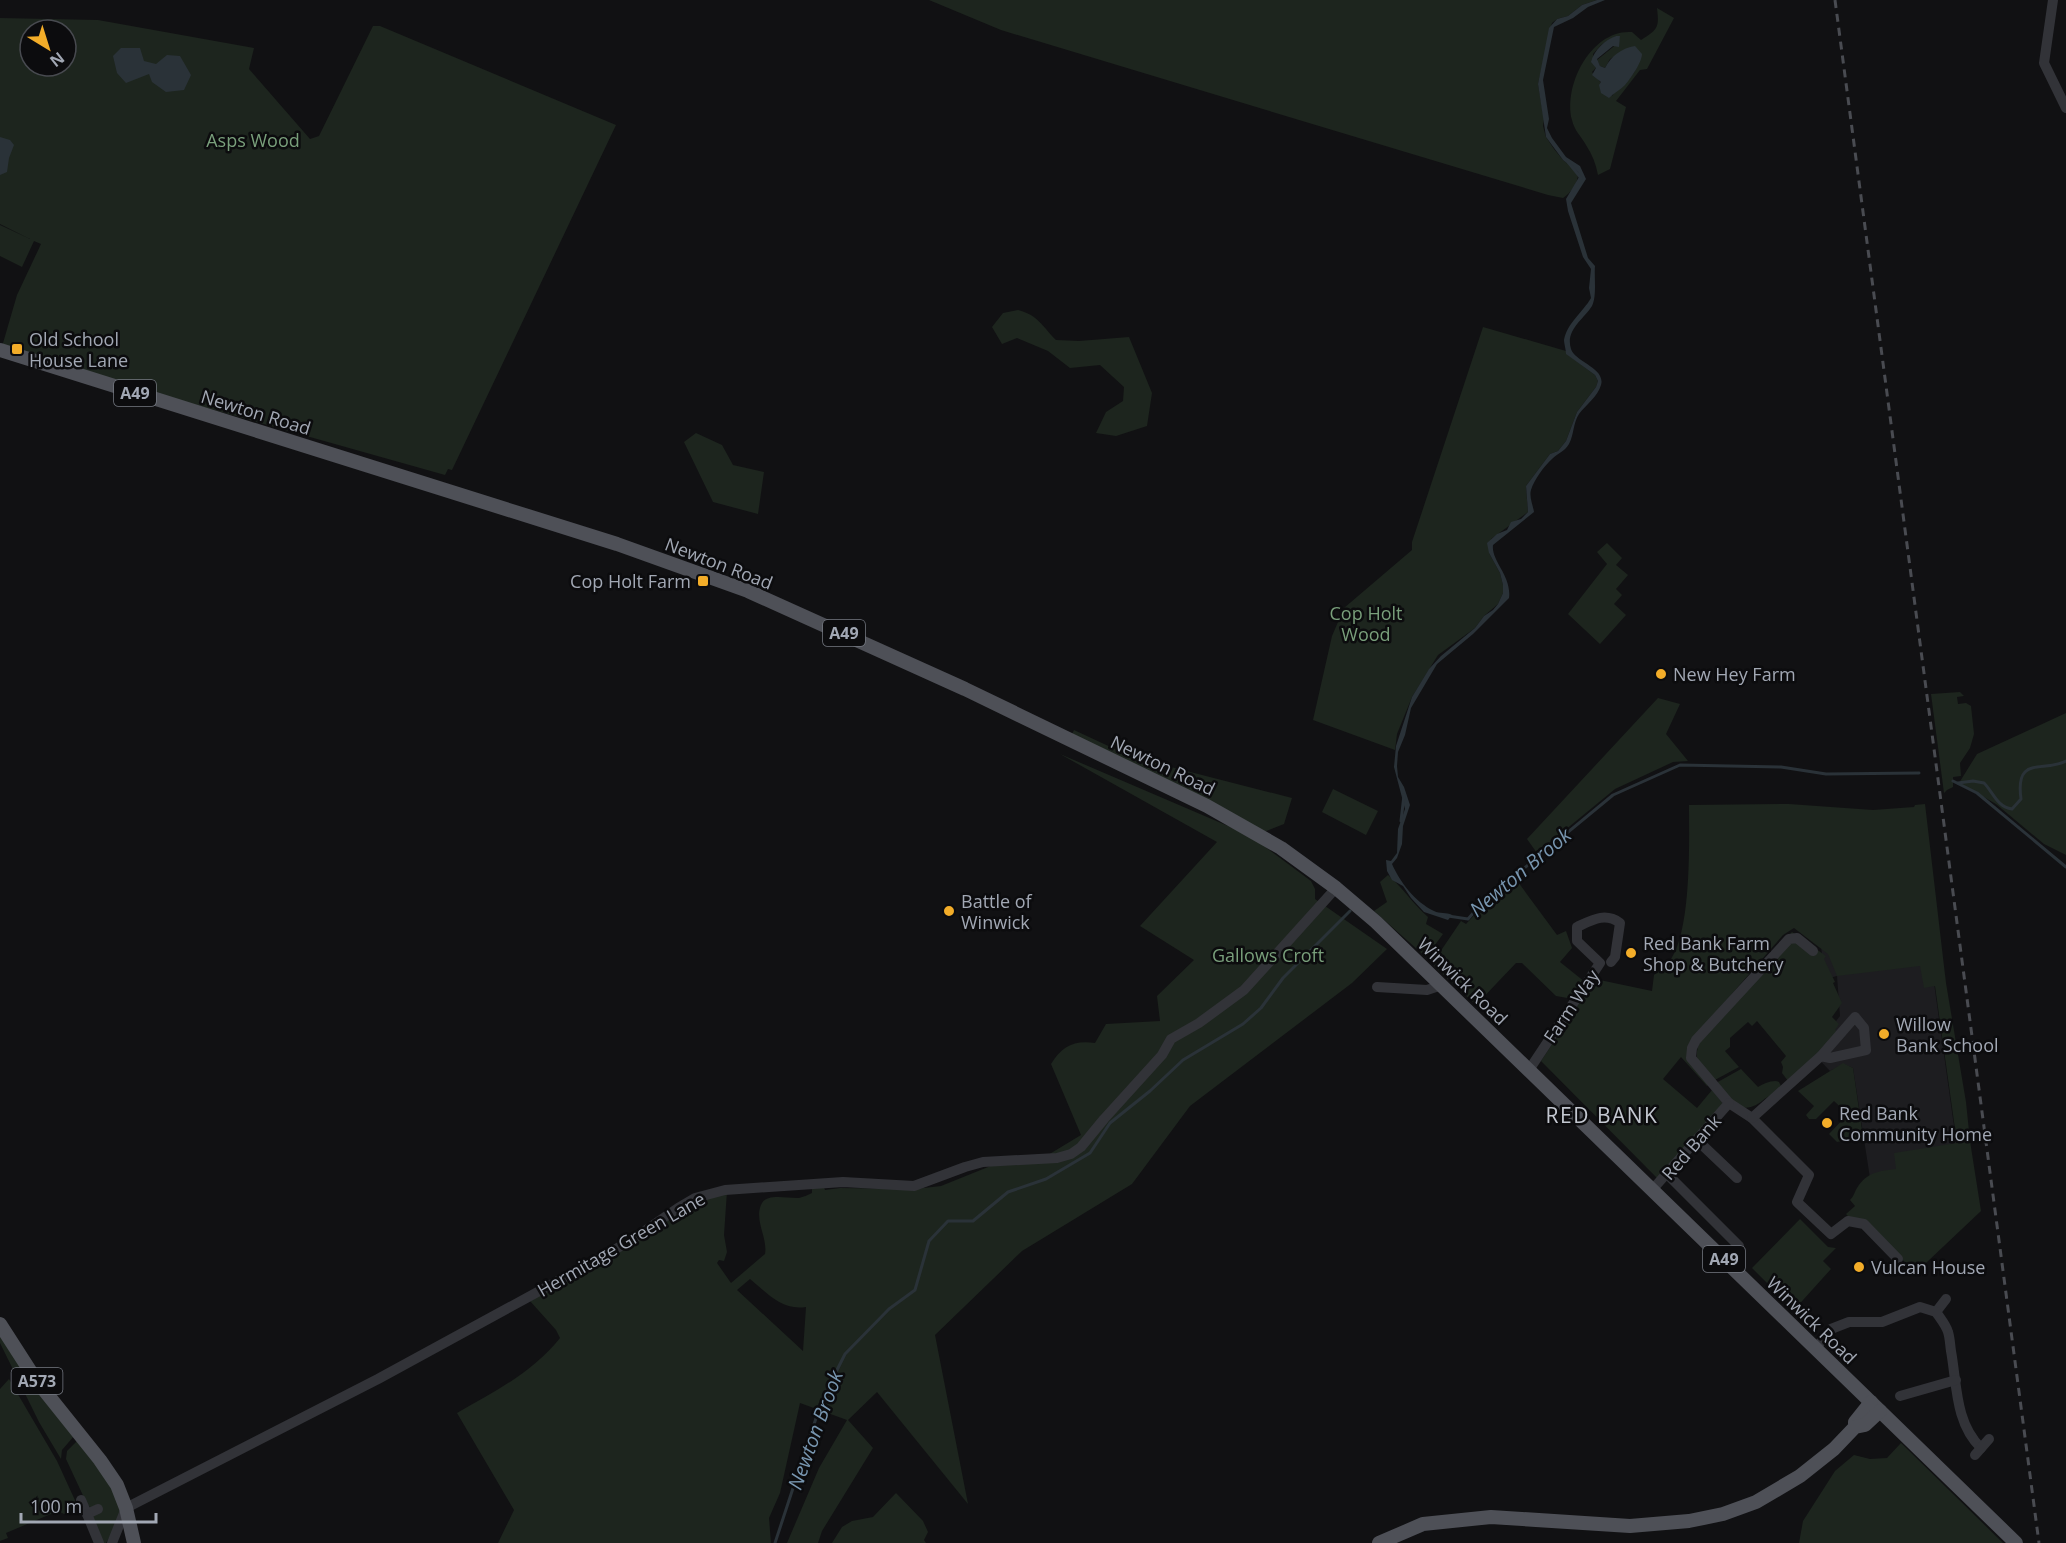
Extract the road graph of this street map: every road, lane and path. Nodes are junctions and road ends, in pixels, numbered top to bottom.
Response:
1 (2053, 0) edge
2 (2066, 106) edge
3 (0, 350) edge
4 (1336, 888) junction
5 (1376, 922) joint
6 (1813, 951) dead end
7 (1611, 962) dead end
8 (1442, 985) junction
9 (1377, 987) dead end
10 (1821, 1056) junction
11 (1529, 1070) junction
12 (1729, 1103) junction
13 (1752, 1118) junction
14 (1698, 1141) junction
15 (1668, 1175) junction
16 (1737, 1178) dead end
17 (1652, 1190) junction
18 (1739, 1246) dead end
19 (1898, 1259) dead end
20 (1946, 1299) dead end
21 (1936, 1312) junction
22 (0, 1324) edge
23 (1816, 1348) junction
24 (1956, 1380) junction
25 (1900, 1396) dead end
26 (1876, 1407) junction
27 (1982, 1447) dead end
28 (81, 1500) dead end
29 (126, 1508) junction
30 (99, 1543) edge
31 (111, 1543) edge
32 (134, 1543) edge
33 (1379, 1543) edge
34 (2016, 1543) edge

1 - 2 street
3 - 4 main road, Newton Road / A49
4 - 5 main road, Newton Road / A49
4 - 29 street, Hermitage Green Lane
5 - 8 main road, Winwick Road / A49
6 - 12 street
7 - 11 street, Farm Way
8 - 9 street
8 - 11 main road, Winwick Road / A49
10 - 10 street
10 - 13 street
11 - 17 main road, Winwick Road / A49
12 - 13 street
12 - 14 street, Red Bank
13 - 19 street
14 - 15 street, Red Bank
14 - 16 street
15 - 17 street, Red Bank
15 - 18 street
17 - 23 main road, Winwick Road / A49
20 - 21 street
21 - 23 street
21 - 24 street
22 - 29 main road, A573
23 - 26 main road, Winwick Road / A49
24 - 25 street
24 - 27 street
26 - 33 main road
26 - 34 main road, Winwick Road / A49
28 - 30 street
29 - 31 street
29 - 32 main road, A573

